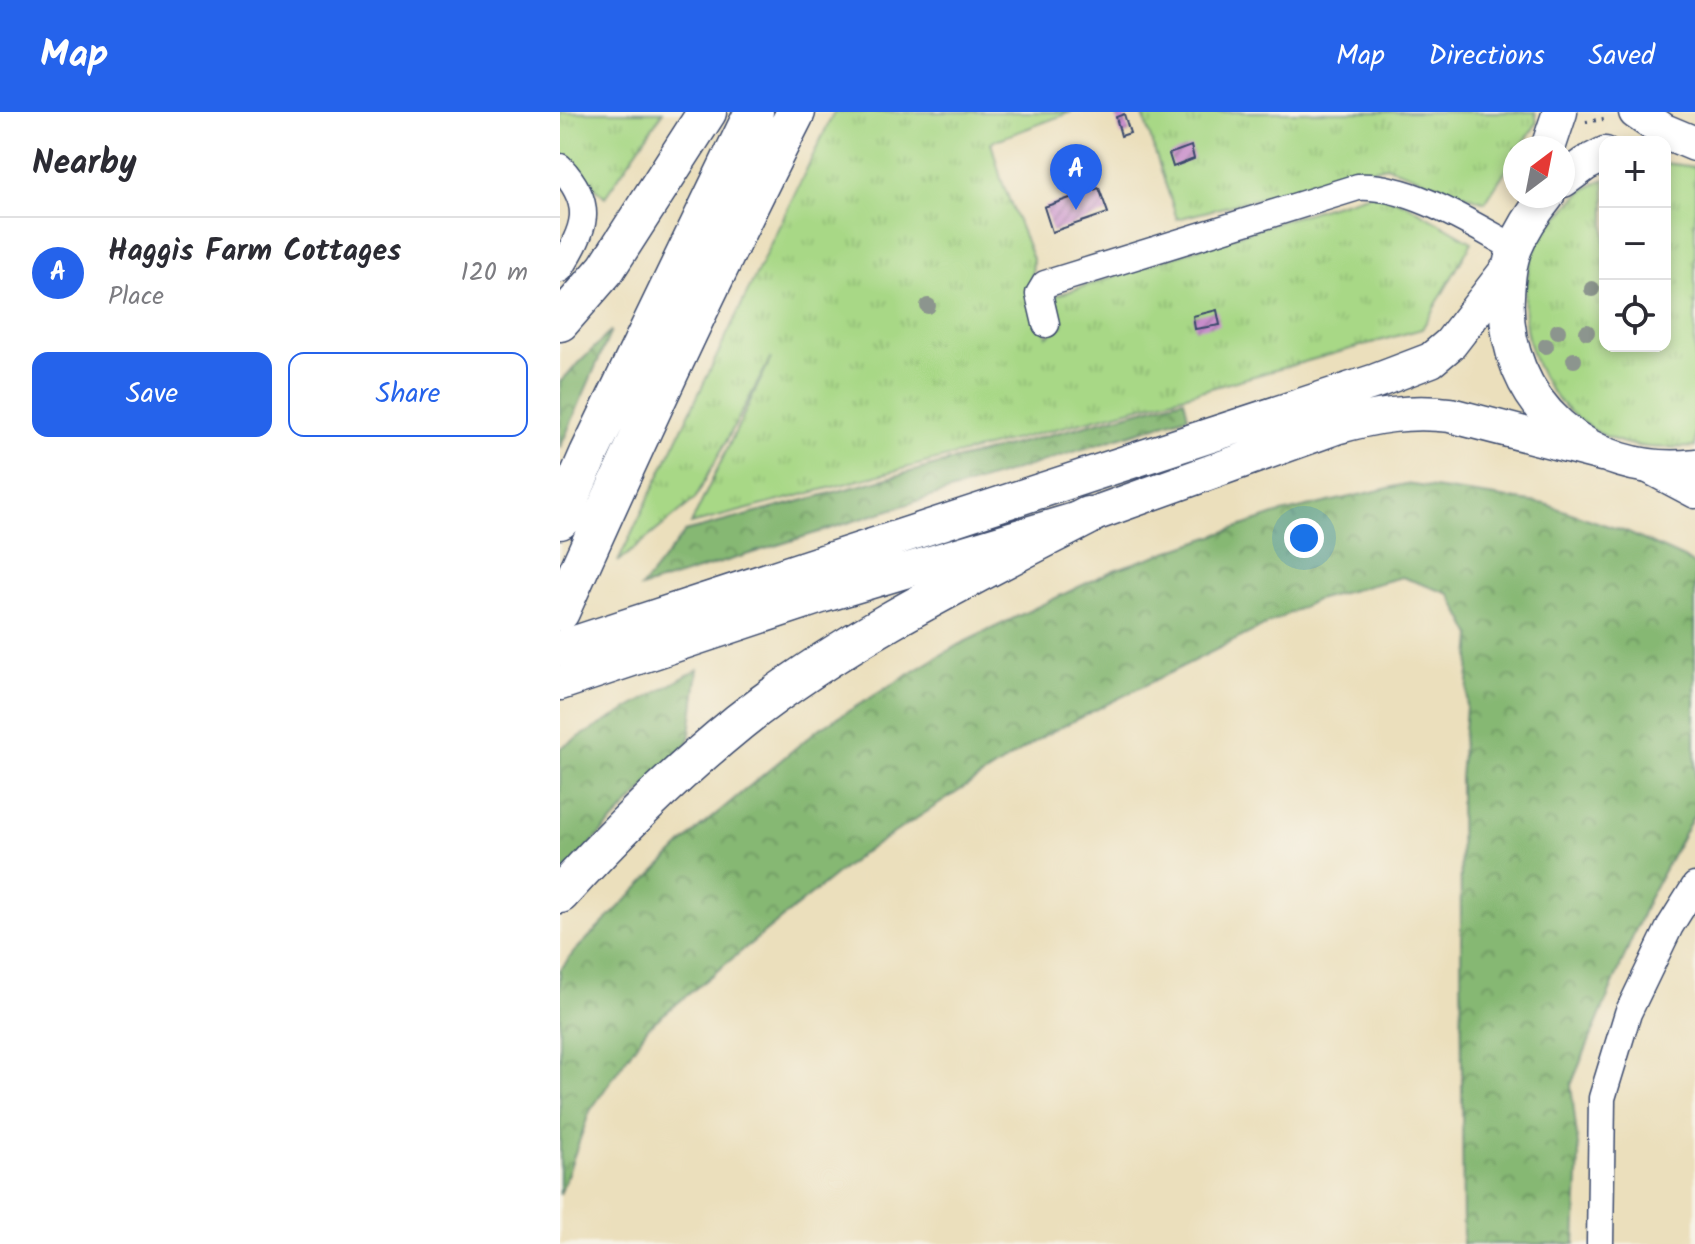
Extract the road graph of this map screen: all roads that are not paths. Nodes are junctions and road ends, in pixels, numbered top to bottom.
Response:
1 (707, 112) edge
2 (754, 112) edge
3 (796, 112) edge
4 (1560, 112) edge
5 (1636, 112) edge
6 (1552, 136) edge
7 (1671, 143) edge
8 (1695, 144) edge
9 (1599, 157) edge
10 (560, 167) edge
11 (1575, 171) edge
12 (1535, 208) edge
13 (1512, 259) junction
14 (560, 269) edge
15 (560, 322) edge
16 (1046, 324) dead end
17 (1602, 454) junction
18 (1640, 466) junction
19 (1695, 466) edge
20 (1695, 495) edge
21 (1088, 516) junction
22 (560, 520) edge
23 (560, 612) edge
24 (560, 648) edge
25 (560, 683) edge
26 (1695, 886) edge
27 (560, 894) edge
28 (1600, 1244) edge

1 - 15 highway
2 - 22 highway
3 - 23 highway
4 - 6 main road
5 - 8 main road
7 - 8 main road
9 - 11 main road
10 - 14 street
12 - 13 main road
13 - 16 street
13 - 17 main road
13 - 24 main road
17 - 18 main road
17 - 21 main road
18 - 19 main road
18 - 20 street
21 - 25 main road
21 - 27 highway
26 - 28 street

